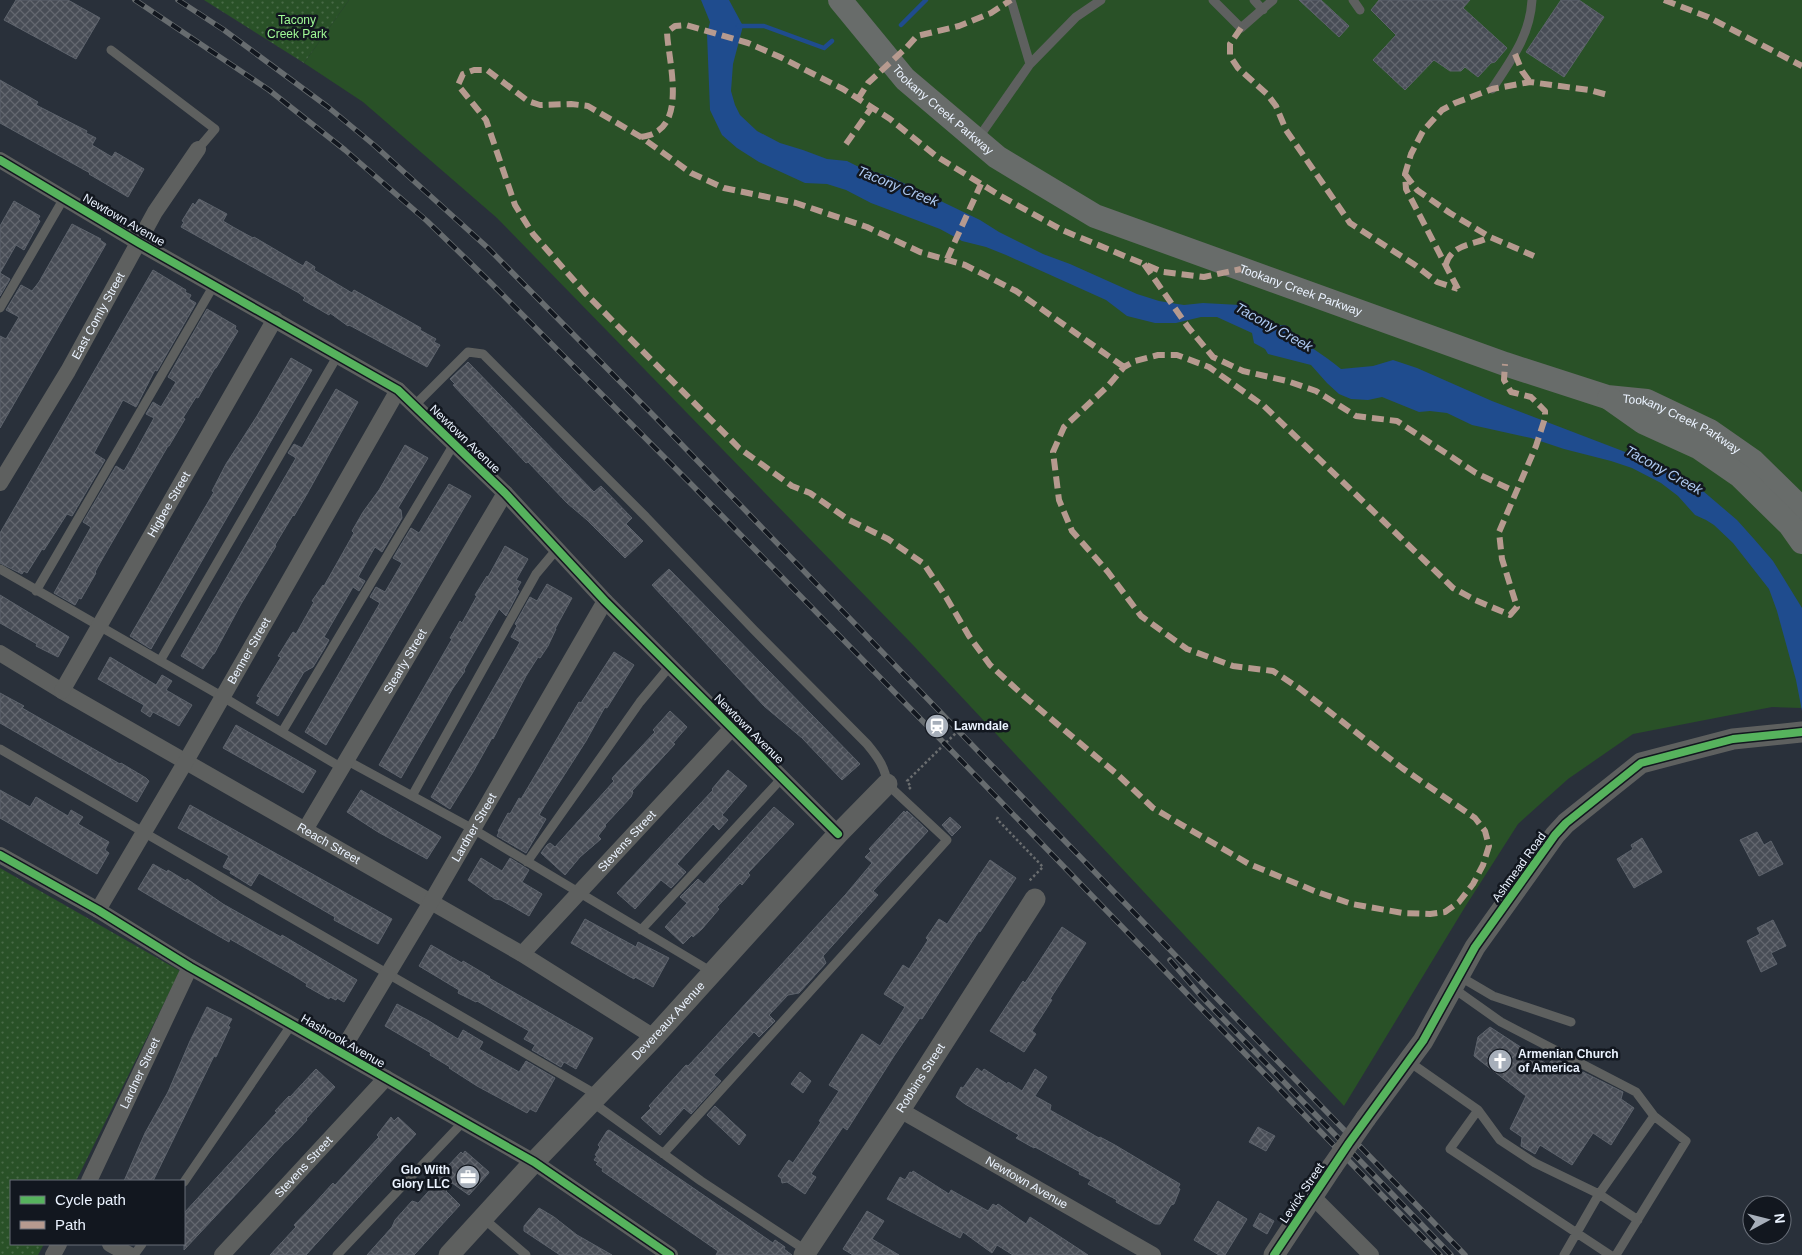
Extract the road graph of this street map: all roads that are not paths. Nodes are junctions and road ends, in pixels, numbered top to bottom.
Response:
1 (840, 0) edge
2 (1011, 0) edge
3 (1101, 0) edge
4 (1214, 0) edge
5 (1254, 0) edge
6 (1273, 0) edge
7 (1353, 0) edge
8 (1532, 0) edge
9 (1263, 10) junction
10 (1360, 10) dead end
11 (111, 50) dead end
12 (1030, 64) junction
13 (1492, 88) dead end
14 (977, 141) junction
15 (198, 149) joint
16 (1, 163) edge
17 (64, 198) junction
18 (139, 243) junction
19 (214, 285) junction
20 (0, 308) edge
21 (275, 319) junction
22 (338, 355) junction
23 (398, 390) junction
24 (1607, 397) junction
25 (414, 406) junction
26 (454, 444) junction
27 (0, 483) edge
28 (505, 493) junction
29 (1802, 509) edge
30 (1802, 542) edge
31 (557, 549) junction
32 (0, 569) edge
33 (36, 591) junction
34 (605, 601) junction
35 (99, 626) junction
36 (0, 653) edge
37 (160, 661) junction
38 (670, 666) junction
39 (62, 691) junction
40 (222, 697) junction
41 (732, 728) junction
42 (282, 732) junction
43 (1794, 733) edge
44 (0, 749) edge
45 (186, 761) junction
46 (344, 764) junction
47 (782, 778) junction
48 (894, 791) junction
49 (412, 796) junction
50 (473, 829) junction
51 (305, 830) junction
52 (144, 833) junction
53 (838, 834) junction
54 (0, 855) edge
55 (527, 862) junction
56 (579, 893) junction
57 (1035, 899) road end
58 (431, 902) junction
59 (98, 910) junction
60 (641, 930) junction
61 (522, 954) junction
62 (190, 967) junction
63 (712, 972) junction
64 (388, 973) junction
65 (1456, 982) junction
66 (1571, 1022) dead end
67 (292, 1024) junction
68 (654, 1037) junction
69 (341, 1052) junction
70 (1408, 1061) junction
71 (386, 1078) junction
72 (595, 1099) junction
73 (900, 1110) junction
74 (1478, 1110) junction
75 (1654, 1116) junction
76 (463, 1122) junction
77 (1348, 1143) joint
78 (663, 1154) junction
79 (534, 1162) junction
80 (89, 1180) edge
81 (185, 1181) edge
82 (1599, 1194) junction
83 (1312, 1196) junction
84 (483, 1218) junction
85 (1638, 1220) junction
86 (1577, 1233) junction
87 (112, 1245) edge
88 (805, 1253) edge
89 (130, 1255) edge
90 (222, 1255) edge
91 (337, 1255) edge
92 (448, 1255) edge
93 (526, 1255) edge
94 (670, 1255) edge
95 (1153, 1255) edge
96 (1274, 1255) edge
97 (1371, 1255) edge
98 (1564, 1255) edge
99 (1610, 1255) edge
100 (1616, 1255) edge

1 - 14 main road, Tookany Creek Parkway
2 - 12 lane
3 - 12 lane
4 - 9 lane
5 - 9 lane
6 - 9 lane
7 - 10 lane
8 - 13 lane
11 - 15 lane
12 - 14 lane
14 - 24 main road, Tookany Creek Parkway
15 - 18 street, East Comly Street
16 - 17 street, Newtown Avenue
17 - 18 street, Newtown Avenue
17 - 20 lane
18 - 19 street, Newtown Avenue
18 - 27 street, East Comly Street
19 - 21 street, Newtown Avenue
19 - 33 lane
21 - 22 street, Newtown Avenue
21 - 35 street, Higbee Street
22 - 23 street, Newtown Avenue
22 - 37 lane
23 - 25 street, Newtown Avenue
23 - 40 street, Benner Street
24 - 29 main road, Tookany Creek Parkway
24 - 30 main road, Tookany Creek Parkway
25 - 26 street, Newtown Avenue
25 - 48 lane
26 - 28 street, Newtown Avenue
26 - 42 lane
28 - 31 street, Newtown Avenue
28 - 46 street, Stearly Street
31 - 34 street, Newtown Avenue
31 - 49 lane
32 - 33 lane
33 - 35 lane
34 - 38 street, Newtown Avenue
34 - 50 street, Lardner Street
35 - 37 lane
35 - 39 street, Higbee Street
36 - 39 street, Reach Street
37 - 40 lane
38 - 41 street, Newtown Avenue
38 - 55 lane
39 - 45 street, Reach Street
40 - 42 lane
40 - 45 street, Benner Street
41 - 47 street, Newtown Avenue
41 - 56 street, Stevens Street
42 - 46 lane
43 - 65 street, Ashmead Road
44 - 52 lane
45 - 51 street, Reach Street
45 - 52 street, Benner Street
46 - 49 lane
46 - 51 street, Stearly Street
47 - 53 street, Newtown Avenue
47 - 60 lane
48 - 53 street, Devereaux Avenue
48 - 78 lane
49 - 50 lane
50 - 55 lane
50 - 58 street, Lardner Street
51 - 58 street, Reach Street
52 - 59 street, Benner Street
52 - 64 lane
53 - 63 street, Devereaux Avenue
54 - 59 street, Hasbrook Avenue
55 - 56 lane
56 - 60 lane
56 - 61 street, Stevens Street
57 - 73 street, Robbins Street
58 - 61 street, Reach Street
58 - 64 street, Lardner Street
59 - 62 street, Hasbrook Avenue
60 - 63 lane
61 - 68 street, Reach Street
62 - 67 street, Hasbrook Avenue
62 - 80 street, Lardner Street
63 - 68 street, Devereaux Avenue
64 - 69 street, Lardner Street
64 - 72 lane
65 - 66 lane
65 - 70 street, Ashmead Road
65 - 75 lane
67 - 69 street, Hasbrook Avenue
67 - 81 lane
68 - 72 street, Devereaux Avenue
69 - 71 street, Hasbrook Avenue
70 - 74 lane
70 - 77 street, Ashmead Road, bridge
71 - 76 street, Hasbrook Avenue
71 - 90 street, Stevens Street
72 - 78 lane
72 - 79 street, Devereaux Avenue
73 - 88 street, Robbins Street
73 - 95 street, Newtown Avenue
74 - 82 lane
74 - 86 lane
75 - 82 lane
75 - 85 lane
76 - 79 street, Hasbrook Avenue
76 - 91 lane
77 - 83 street, Levick Street, bridge
78 - 88 lane
79 - 84 street, Devereaux Avenue
79 - 94 street, Hasbrook Avenue
82 - 85 lane
82 - 86 lane
83 - 96 street, Levick Street
83 - 97 street
84 - 92 street, Devereaux Avenue
84 - 93 lane
85 - 100 lane
86 - 98 lane
86 - 99 lane
87 - 89 street

